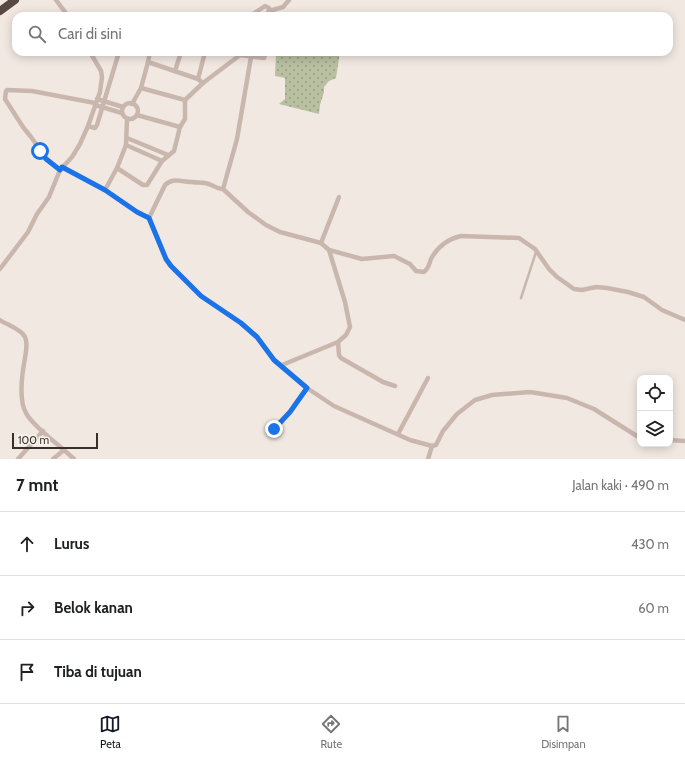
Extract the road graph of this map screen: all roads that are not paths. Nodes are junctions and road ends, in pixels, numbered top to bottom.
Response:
1 (15, 0) edge
2 (56, 0) edge
3 (289, 0) edge
4 (0, 11) edge
5 (66, 12) edge
6 (256, 12) edge
7 (268, 12) edge
8 (272, 12) edge
9 (92, 56) edge
10 (118, 56) edge
11 (149, 56) edge
12 (180, 56) edge
13 (204, 56) edge
14 (236, 56) edge
15 (265, 56) edge
16 (251, 57) joint
17 (148, 62) junction
18 (175, 71) junction
19 (198, 79) junction
20 (204, 83) junction
21 (140, 88) junction
22 (185, 100) junction
23 (104, 101) junction
24 (96, 102) junction
25 (132, 104) junction
26 (103, 107) junction
27 (123, 107) junction
28 (122, 113) junction
29 (137, 115) junction
30 (127, 119) junction
31 (88, 126) junction
32 (180, 127) junction
33 (127, 138) junction
34 (126, 145) junction
35 (168, 155) junction
36 (162, 161) junction
37 (117, 168) junction
38 (61, 169) junction
39 (223, 188) junction
40 (105, 190) junction
41 (339, 197) dead end
42 (149, 218) junction
43 (321, 243) junction
44 (329, 250) junction
45 (537, 251) junction
46 (0, 269) edge
47 (521, 298) dead end
48 (0, 320) edge
49 (685, 320) edge
50 (338, 342) junction
51 (282, 365) junction
52 (428, 378) dead end
53 (395, 386) dead end
54 (307, 388) junction
55 (274, 429) dead end
56 (43, 431) junction
57 (398, 434) junction
58 (637, 436) edge
59 (673, 440) edge
60 (685, 441) edge
61 (432, 446) junction
62 (64, 450) junction
63 (18, 459) edge
64 (53, 459) edge
65 (74, 459) edge
66 (428, 459) edge

1 - 4 highway
2 - 5 street
3 - 8 street
6 - 7 street
9 - 24 street
10 - 23 street
11 - 17 street
12 - 18 street
13 - 19 street
14 - 20 street
15 - 16 street
16 - 39 street
17 - 18 street
17 - 21 street
18 - 19 street
19 - 20 street
20 - 22 street
21 - 22 street
21 - 25 street
22 - 32 street
23 - 24 street
23 - 26 street
23 - 27 street
24 - 26 street
24 - 31 street
24 - 38 street
25 - 27 street
25 - 29 street
26 - 28 street
26 - 31 street
27 - 28 street
28 - 30 street
29 - 30 street
29 - 32 street
30 - 33 street
31 - 38 street
32 - 35 street
33 - 34 street
33 - 35 street
34 - 36 street
34 - 37 street
35 - 36 street
36 - 37 street
37 - 40 street
38 - 40 street
38 - 46 street
39 - 42 street
39 - 43 street
40 - 42 street
41 - 43 street
42 - 51 street
43 - 44 street
44 - 45 street
44 - 50 street
45 - 47 lane
45 - 49 street
48 - 56 street
50 - 51 street
50 - 53 street
51 - 54 street
52 - 57 street
54 - 55 street
54 - 57 street
56 - 62 street
56 - 63 street
57 - 61 street
58 - 61 street
59 - 60 street
61 - 66 street
62 - 64 street
62 - 65 street

